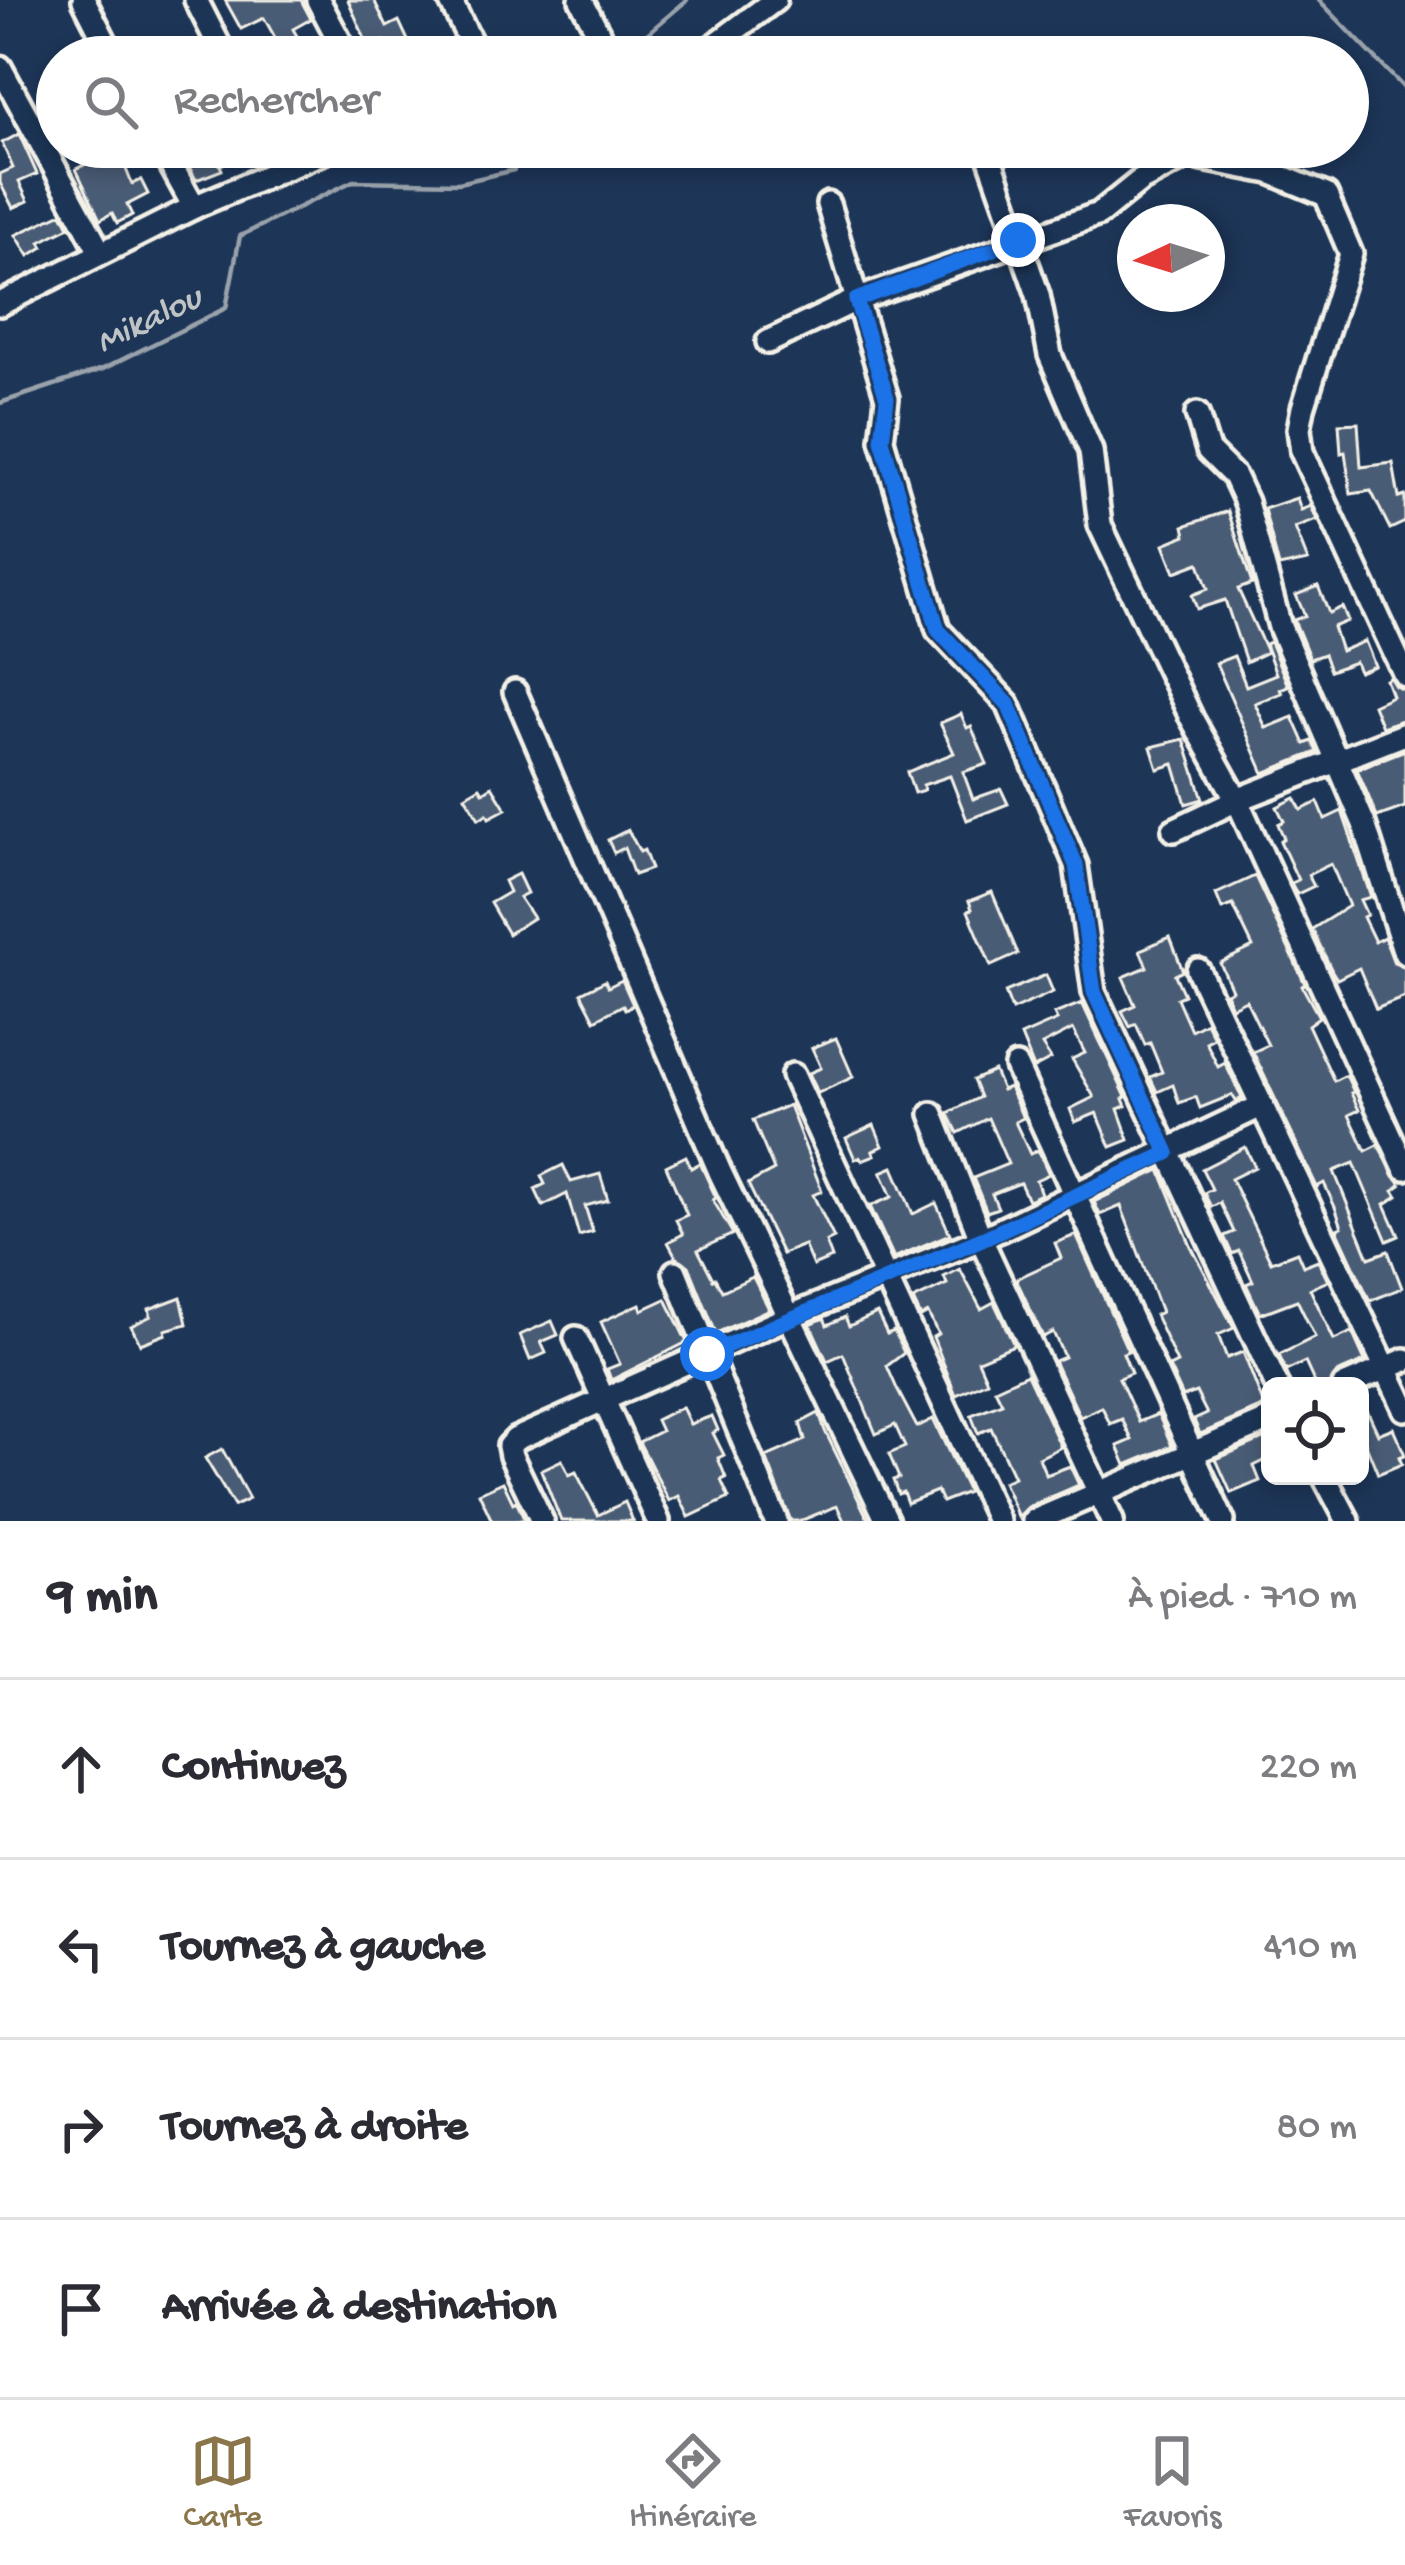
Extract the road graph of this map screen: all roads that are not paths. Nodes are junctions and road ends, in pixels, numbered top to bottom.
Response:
1 (84, 0) edge
2 (196, 0) edge
3 (318, 0) edge
4 (450, 0) edge
5 (581, 0) edge
6 (775, 0) edge
7 (102, 36) edge
8 (215, 36) edge
9 (337, 36) edge
10 (468, 36) edge
11 (600, 36) edge
12 (727, 36) edge
13 (0, 67) edge
14 (36, 134) edge
15 (55, 168) edge
16 (173, 168) edge
17 (261, 168) edge
18 (993, 168) edge
19 (1165, 168) edge
20 (1251, 168) edge
21 (828, 204) dead end
22 (194, 207) junction
23 (1018, 240) junction
24 (100, 252) junction
25 (856, 300) junction
26 (0, 304) edge
27 (768, 342) dead end
28 (1197, 414) dead end
29 (1405, 675) edge
30 (515, 692) dead end
31 (1405, 734) edge
32 (1335, 762) junction
33 (1237, 800) junction
34 (1174, 830) dead end
35 (1405, 953) edge
36 (1198, 970) dead end
37 (1016, 1066) dead end
38 (793, 1075) dead end
39 (1261, 1106) junction
40 (932, 1114) dead end
41 (1168, 1153) junction
42 (1405, 1166) edge
43 (1073, 1194) junction
44 (982, 1239) junction
45 (675, 1272) dead end
46 (884, 1279) junction
47 (788, 1317) junction
48 (576, 1338) dead end
49 (707, 1354) junction
50 (1395, 1363) edge
51 (1273, 1377) edge
52 (1363, 1377) edge
53 (605, 1401) junction
54 (1405, 1409) edge
55 (1261, 1424) edge
56 (1194, 1454) junction
57 (1329, 1485) edge
58 (1100, 1494) junction
59 (542, 1521) edge
60 (658, 1521) edge
61 (776, 1521) edge
62 (887, 1521) edge
63 (998, 1521) edge
64 (1034, 1521) edge
65 (1112, 1521) edge
66 (1223, 1521) edge
67 (1348, 1521) edge

1 - 7 street
2 - 8 street
3 - 9 street
4 - 10 street
5 - 11 street
6 - 12 street
13 - 14 street
15 - 24 street
16 - 22 street
17 - 22 street
18 - 23 street
19 - 23 street
20 - 29 street
21 - 25 street
22 - 24 street
23 - 25 street
23 - 33 street
24 - 26 street
25 - 27 street
25 - 41 street
28 - 32 street
30 - 47 street
31 - 32 street
32 - 33 street
32 - 35 street
33 - 34 street
33 - 42 street
36 - 39 street
37 - 43 street
38 - 46 street
39 - 41 street
39 - 50 street
40 - 44 street
41 - 43 street
41 - 51 street
43 - 44 street
43 - 56 street
44 - 46 street
44 - 58 street
45 - 49 street
46 - 47 street
46 - 63 street
47 - 49 street
47 - 62 street
48 - 53 street
49 - 53 street
49 - 61 street
50 - 52 street
50 - 54 street
53 - 59 street
53 - 60 street
55 - 56 street
56 - 58 street
56 - 66 street
57 - 67 street
58 - 64 street
58 - 65 street

